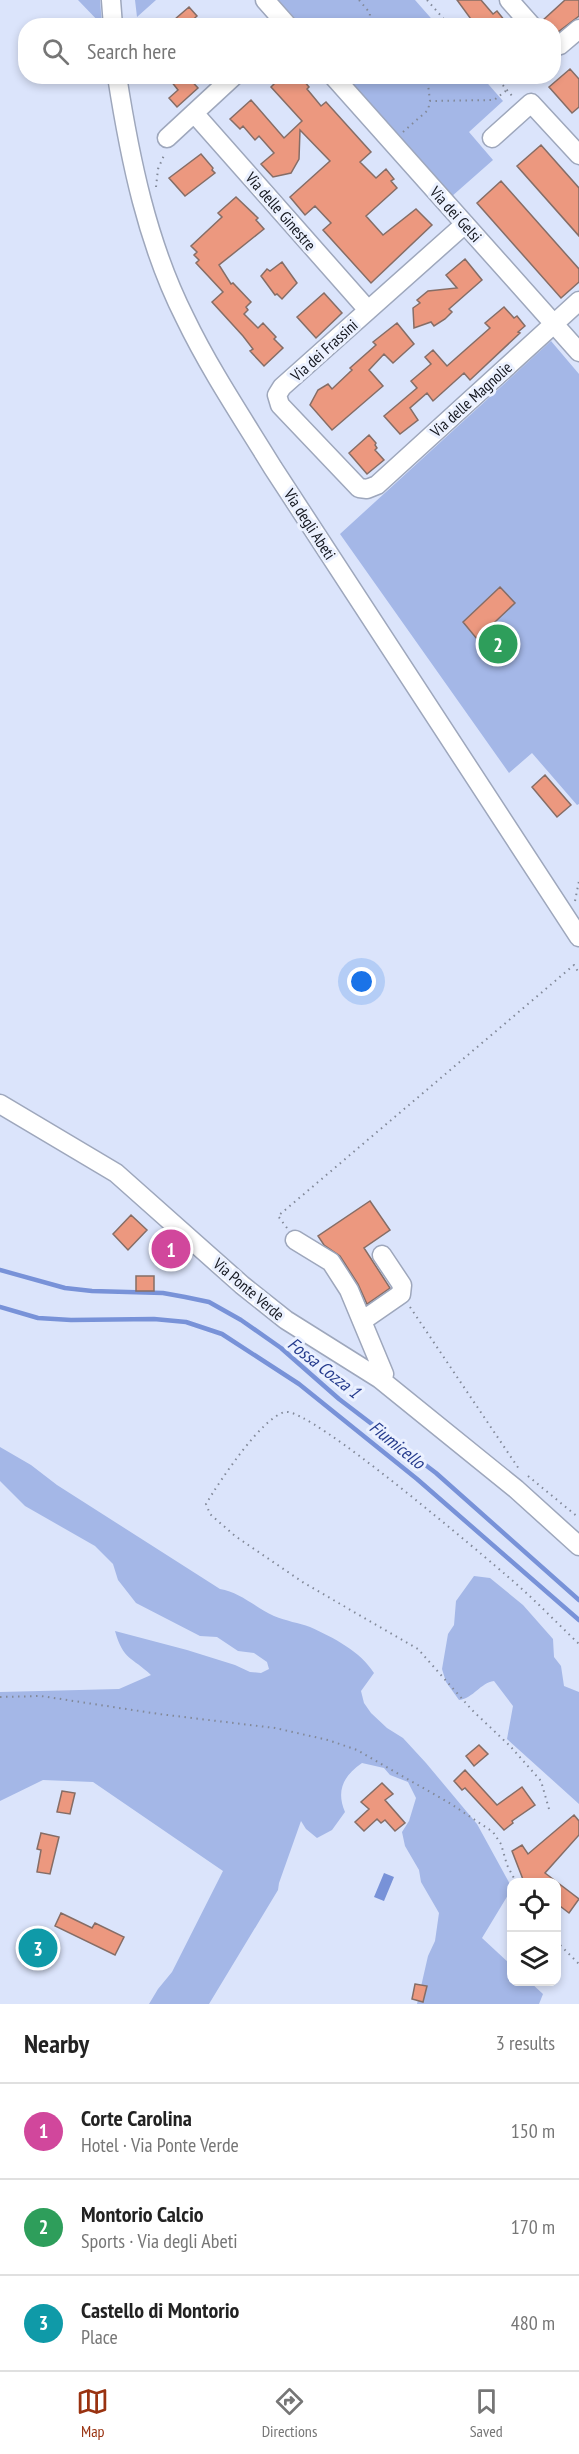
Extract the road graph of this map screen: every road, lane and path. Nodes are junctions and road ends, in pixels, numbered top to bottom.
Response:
1 (111, 0) edge
2 (265, 0) edge
3 (359, 0) edge
4 (427, 0) edge
5 (508, 0) edge
6 (112, 18) edge
7 (281, 18) edge
8 (370, 18) edge
9 (443, 18) edge
10 (525, 18) edge
11 (579, 29) edge
12 (561, 45) edge
13 (118, 84) edge
14 (225, 84) edge
15 (340, 84) edge
16 (428, 84) edge
17 (502, 84) edge
18 (507, 90) junction
19 (430, 101) junction
20 (525, 109) junction
21 (194, 113) junction
22 (400, 134) dead end
23 (167, 138) joint
24 (492, 138) dead end
25 (579, 155) edge
26 (143, 208) junction
27 (465, 224) junction
28 (579, 302) edge
29 (368, 310) junction
30 (554, 324) junction
31 (579, 352) edge
32 (359, 488) joint
33 (579, 937) edge
34 (579, 972) edge
35 (0, 1104) edge
36 (295, 1240) joint
37 (382, 1255) dead end
38 (401, 1294) junction
39 (362, 1321) junction
40 (380, 1379) junction
41 (579, 1518) edge
42 (579, 1546) edge
43 (579, 1644) edge
44 (0, 1697) edge
45 (549, 1809) dead end
46 (514, 1878) edge
47 (561, 1946) edge
48 (579, 1964) edge

1 - 6 street
2 - 7 street
3 - 8 path
4 - 9 path
5 - 10 street
11 - 12 street
13 - 26 street, Via degli Abeti
14 - 21 street
15 - 27 street, Via dei Gelsi
16 - 19 path
17 - 18 path
18 - 19 path
18 - 20 path
19 - 22 path
20 - 24 street
20 - 25 street
21 - 23 street
21 - 29 street, Via delle Ginestre
23 - 26 path
26 - 33 street, Via degli Abeti
27 - 29 street, Via dei Frassini
27 - 30 street, Via dei Gelsi
28 - 30 street, Via delle Magnolie
29 - 32 street, Via dei Frassini
30 - 31 street, Via dei Gelsi
30 - 32 street, Via delle Magnolie
34 - 36 path
35 - 40 street, Via Ponte Verde
36 - 39 street
37 - 38 street
38 - 39 street
38 - 41 path
39 - 40 street
40 - 42 street, Via Ponte Verde
43 - 45 path
44 - 46 path
47 - 48 path

